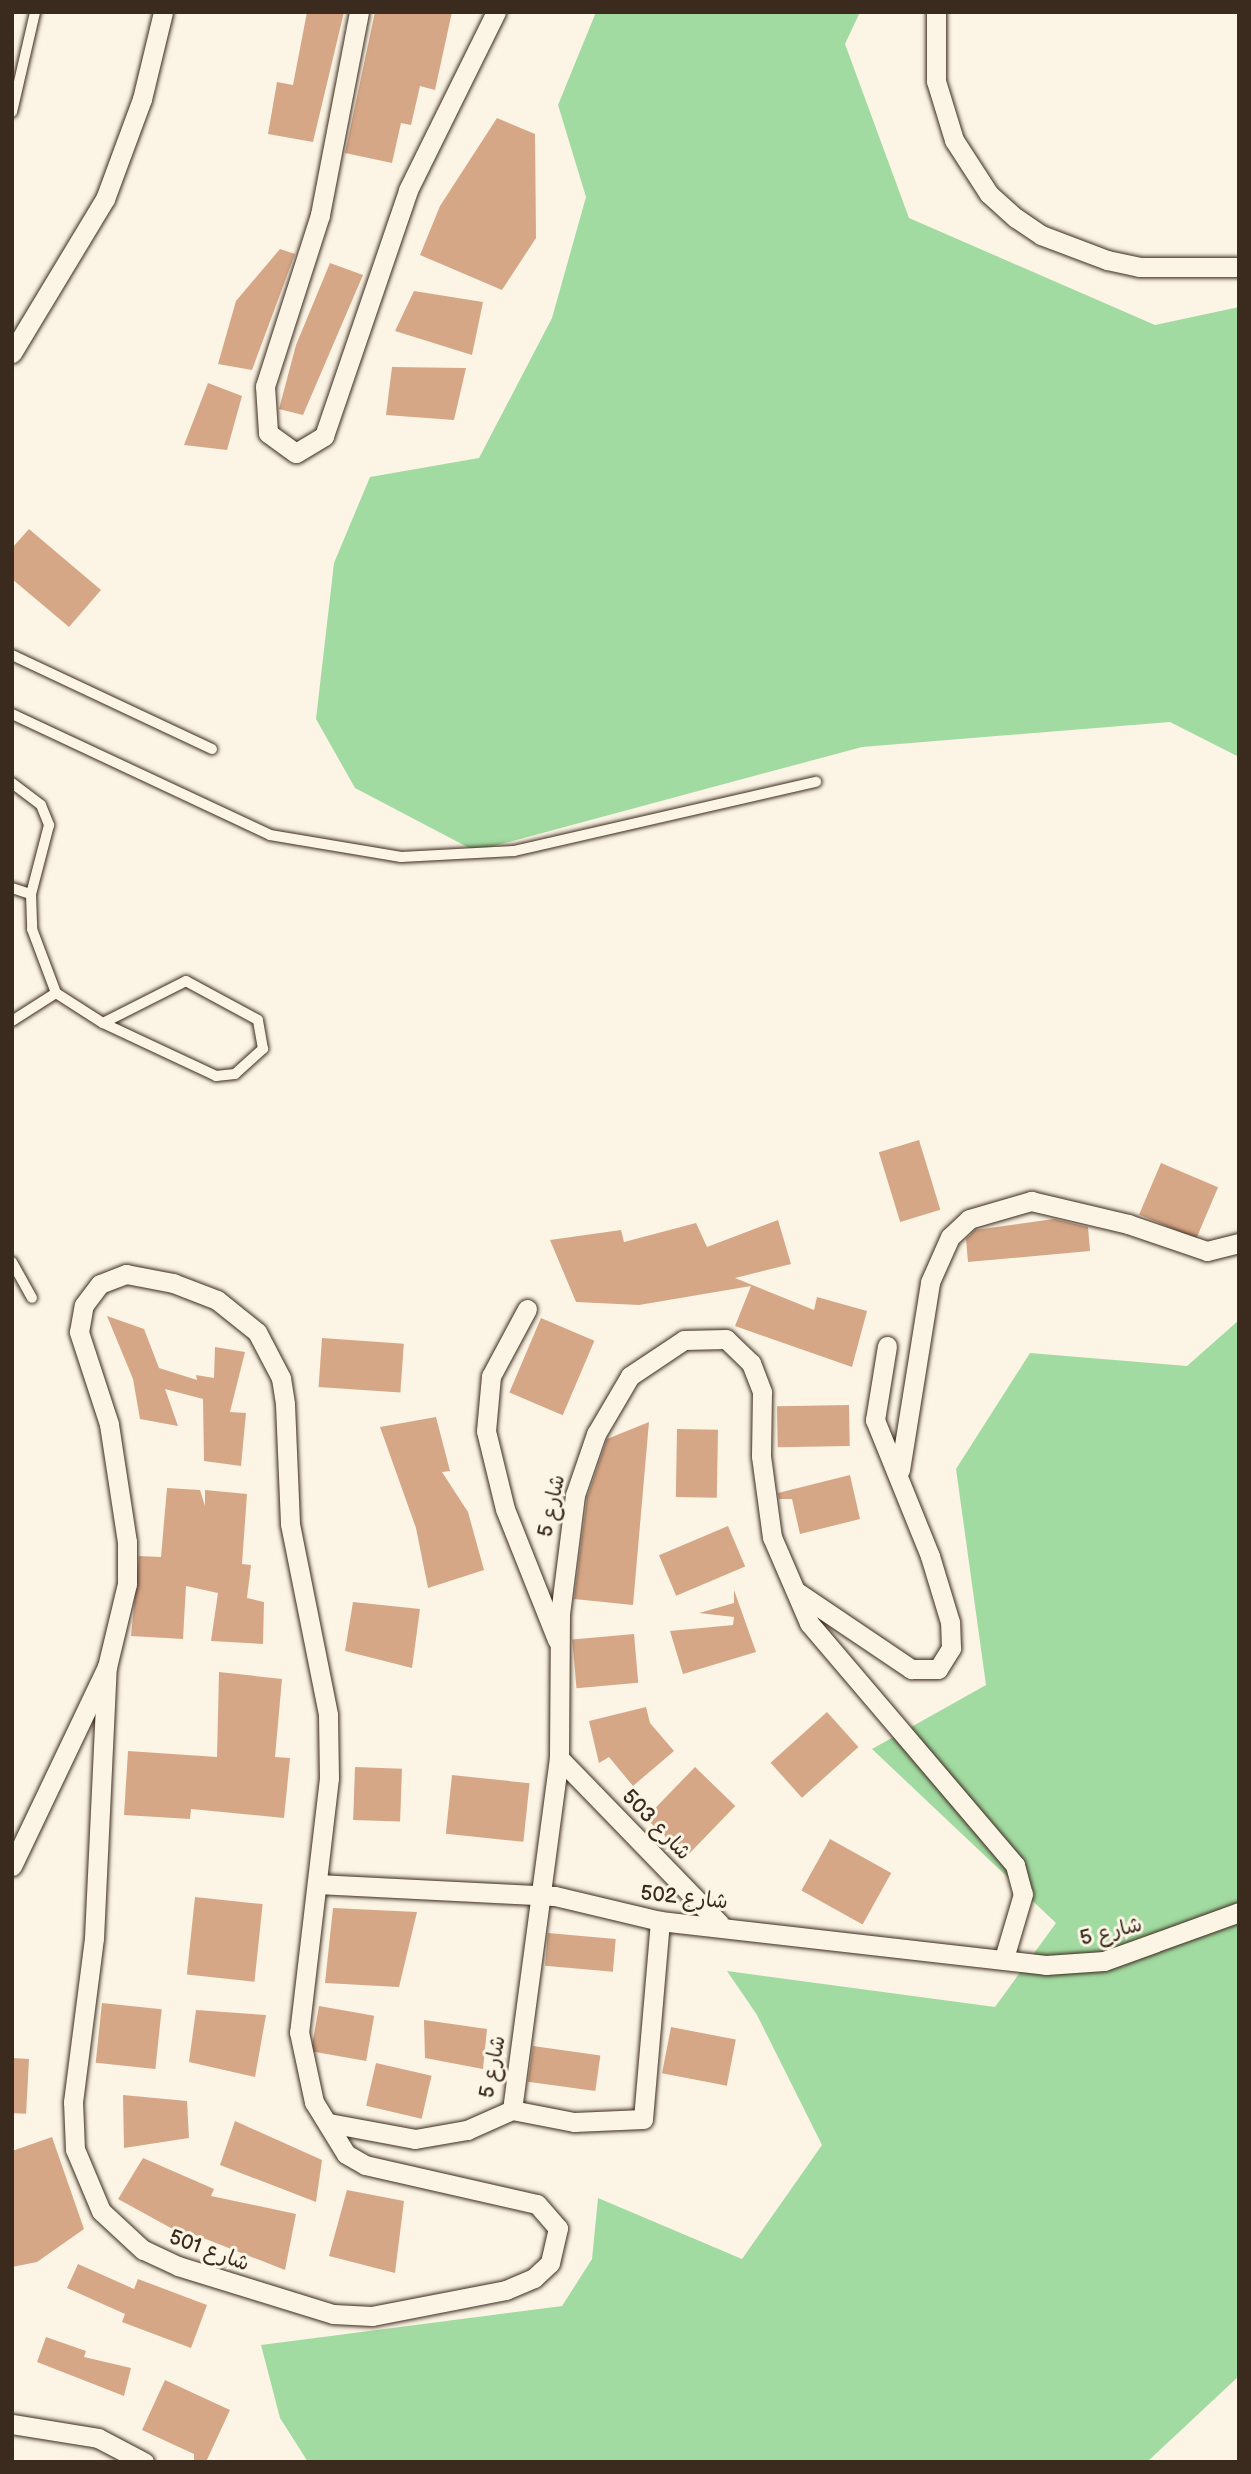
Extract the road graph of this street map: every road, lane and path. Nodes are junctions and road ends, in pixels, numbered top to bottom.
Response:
1 (35, 12) edge
2 (163, 12) edge
3 (359, 12) edge
4 (496, 12) edge
5 (936, 12) edge
6 (12, 112) edge
7 (1239, 267) edge
8 (12, 353) edge
9 (12, 655) edge
10 (12, 714) edge
11 (212, 749) dead end
12 (816, 782) dead end
13 (12, 783) edge
14 (12, 888) edge
15 (31, 894) junction
16 (56, 993) junction
17 (12, 1021) edge
18 (103, 1023) junction
19 (1239, 1243) edge
20 (12, 1262) edge
21 (32, 1298) dead end
22 (527, 1309) dead end
23 (887, 1346) dead end
24 (900, 1470) junction
25 (796, 1592) junction
26 (559, 1644) junction
27 (107, 1667) junction
28 (559, 1758) junction
29 (12, 1866) edge
30 (317, 1884) junction
31 (538, 1895) junction
32 (1239, 1912) edge
33 (660, 1921) junction
34 (720, 1924) junction
35 (1004, 1958) junction
36 (512, 2110) junction
37 (329, 2123) junction
38 (12, 2424) edge
39 (144, 2462) edge

1 - 6 lane
2 - 8 street
3 - 4 street
5 - 7 street
9 - 11 lane
10 - 12 lane
13 - 15 lane
14 - 15 lane
15 - 16 lane
16 - 17 lane
16 - 18 lane
18 - 18 lane
19 - 24 street
20 - 21 lane
22 - 26 street
23 - 24 street
24 - 25 street
25 - 26 street, شارع 5
25 - 35 street, شارع 5
26 - 28 street, شارع 5
27 - 29 street
27 - 30 street
27 - 37 street, شارع 501
28 - 31 street, شارع 5
28 - 34 street, شارع 503
30 - 31 street, شارع 502
30 - 37 street
31 - 33 street, شارع 502
31 - 36 street, شارع 5
32 - 35 street, شارع 5
33 - 34 street, شارع 502
33 - 36 street
34 - 35 street, شارع 502
36 - 37 street, شارع 5
38 - 39 street

